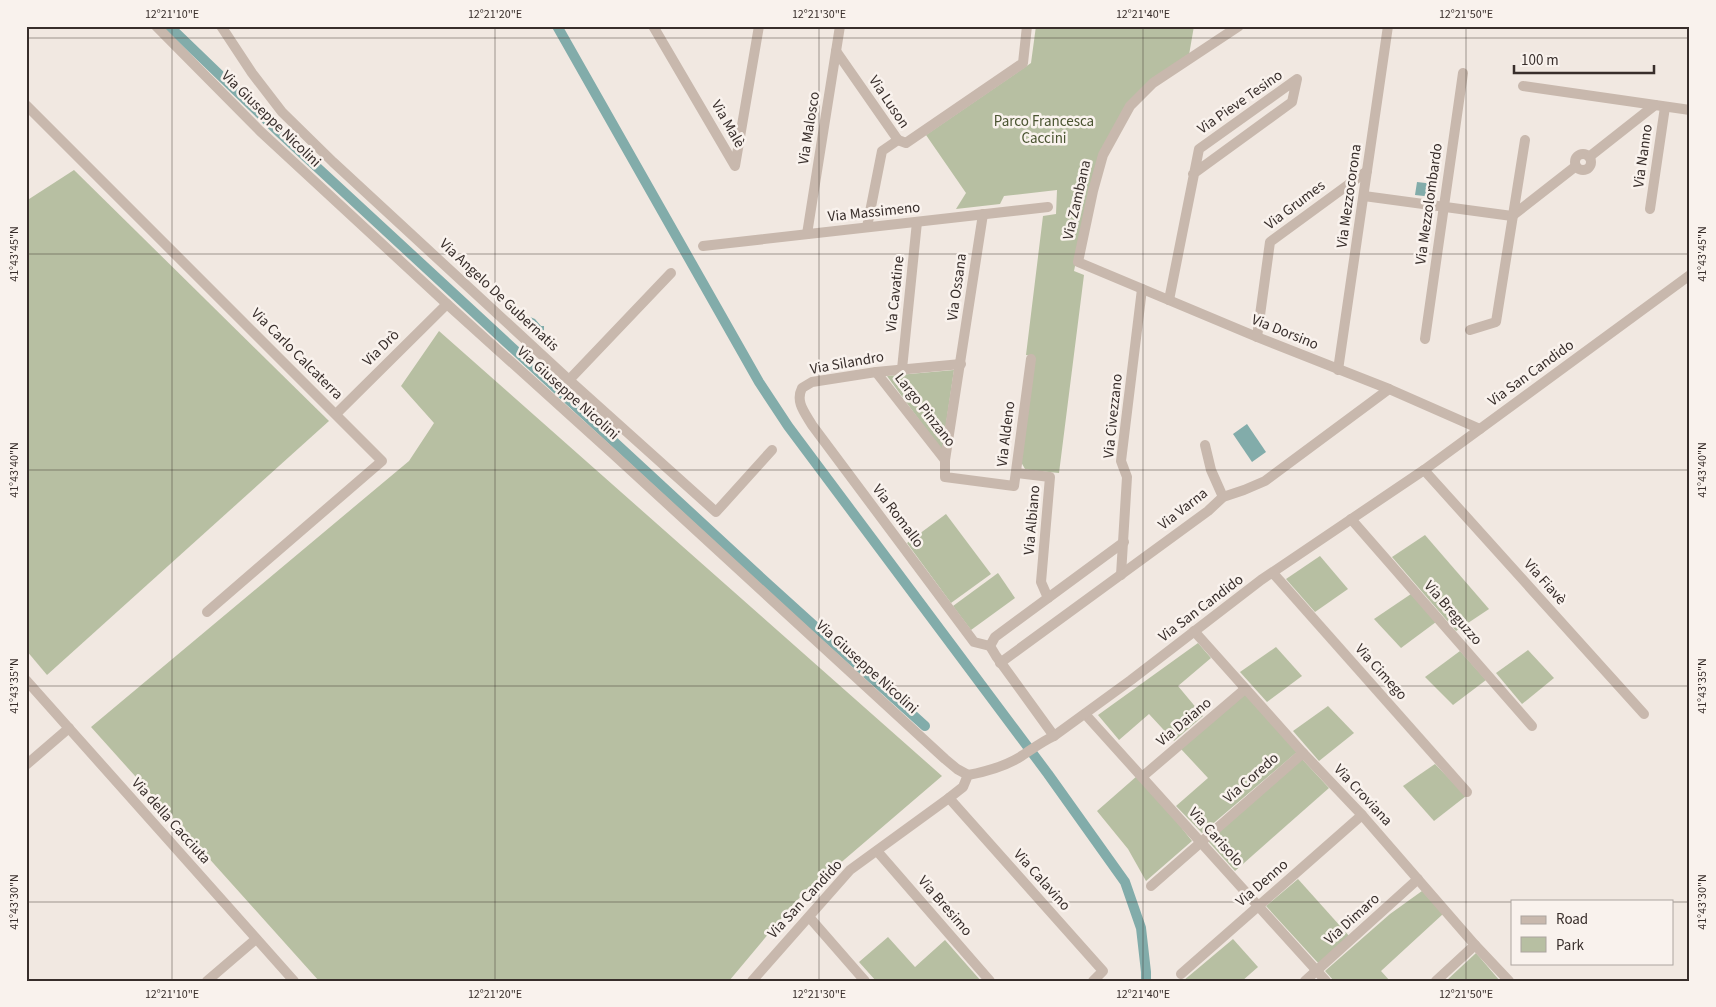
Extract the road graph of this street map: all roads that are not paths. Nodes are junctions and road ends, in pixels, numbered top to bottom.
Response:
1 (156, 26) edge
2 (222, 26) edge
3 (653, 26) edge
4 (759, 26) edge
5 (840, 26) edge
6 (1027, 26) edge
7 (1239, 26) edge
8 (1388, 26) edge
9 (836, 51) junction
10 (1463, 73) dead end
11 (1523, 86) dead end
12 (26, 105) edge
13 (1660, 106) junction
14 (1690, 110) edge
15 (898, 140) junction
16 (1525, 140) dead end
17 (1367, 171) junction
18 (1193, 174) junction
19 (1364, 196) junction
20 (1048, 207) dead end
21 (1444, 208) junction
22 (1650, 209) dead end
23 (983, 214) junction
24 (1512, 216) junction
25 (917, 222) junction
26 (867, 227) junction
27 (807, 234) junction
28 (703, 246) dead end
29 (1078, 262) joint
30 (672, 273) dead end
31 (1690, 276) edge
32 (1142, 289) junction
33 (1169, 300) junction
34 (447, 304) junction
35 (1470, 330) dead end
36 (1257, 337) junction
37 (1425, 339) dead end
38 (1031, 359) dead end
39 (961, 364) junction
40 (902, 369) junction
41 (1338, 370) junction
42 (876, 372) junction
43 (569, 380) junction
44 (1389, 388) junction
45 (800, 391) joint
46 (336, 414) junction
47 (1480, 429) junction
48 (1205, 445) dead end
49 (772, 450) dead end
50 (945, 460) junction
51 (1424, 470) junction
52 (1016, 473) junction
53 (1223, 497) junction
54 (1351, 519) junction
55 (1124, 542) junction
56 (1273, 573) junction
57 (1121, 575) junction
58 (1048, 598) junction
59 (207, 612) dead end
60 (1194, 632) junction
61 (990, 646) junction
62 (1000, 663) junction
63 (26, 680) edge
64 (1245, 689) junction
65 (1085, 714) junction
66 (1644, 714) dead end
67 (1532, 726) dead end
68 (69, 728) junction
69 (1054, 736) junction
70 (1303, 753) junction
71 (26, 765) edge
72 (968, 775) junction
73 (1142, 777) junction
74 (1467, 792) dead end
75 (949, 798) junction
76 (1362, 815) junction
77 (1201, 842) junction
78 (877, 851) junction
79 (1418, 879) junction
80 (1151, 886) dead end
81 (1259, 906) junction
82 (810, 918) junction
83 (256, 939) junction
84 (1475, 945) junction
85 (1317, 970) junction
86 (1181, 974) dead end
87 (207, 981) edge
88 (294, 981) edge
89 (752, 981) edge
90 (865, 981) edge
91 (990, 981) edge
92 (1092, 981) edge
93 (1305, 981) edge
94 (1326, 981) edge
95 (1436, 981) edge
96 (1509, 981) edge

1 - 34 street, Via Giuseppe Nicolini
2 - 43 street, Via Angelo De Gubernatis
3 - 4 street, Via Malè
5 - 9 street, Via Malosco
6 - 15 street
7 - 29 street, Via Zambana
8 - 17 street, Via Mezzocorona
9 - 15 street, Via Luson
9 - 27 street, Via Malosco
10 - 21 street, Via Mezzolombardo
11 - 13 street
12 - 46 street, Via Carlo Calcaterra
13 - 14 street
13 - 22 street, Via Nanno
13 - 24 street
15 - 26 street, Via Luson
16 - 24 street
17 - 19 street, Via Mezzocorona
17 - 36 street, Via Grumes
18 - 18 street, Via Pieve Tesino
18 - 33 street, Via Pieve Tesino
19 - 21 street
19 - 41 street, Via Mezzocorona
20 - 23 street, Via Massimeno
21 - 24 street
21 - 37 street, Via Mezzolombardo
23 - 25 street, Via Massimeno
23 - 39 street, Via Ossana
24 - 35 street
25 - 26 street, Via Massimeno
25 - 40 street, Via Cavatine
26 - 27 street, Via Massimeno
27 - 28 street, Via Massimeno
29 - 32 street, Via Dorsino
30 - 43 street
31 - 47 street, Via San Candido
32 - 33 street, Via Dorsino
32 - 55 street, Via Civezzano
33 - 36 street, Via Dorsino
34 - 46 street, Via Drò
34 - 72 street, Via Giuseppe Nicolini
36 - 41 street, Via Dorsino
38 - 52 street, Via Aldeno
39 - 40 street, Via Silandro
39 - 50 street, Largo Pinzano
40 - 42 street, Via Silandro
41 - 44 street, Via Dorsino
42 - 45 street, Via Silandro
42 - 50 street, Largo Pinzano
43 - 49 street, Via Angelo De Gubernatis
44 - 47 street, Via Dorsino
44 - 53 street, Via Varna
45 - 61 street, Via Romallo
46 - 59 street, Via Carlo Calcaterra
47 - 51 street, Via San Candido
48 - 53 street
50 - 52 street, Via Aldeno
51 - 54 street, Via San Candido
51 - 66 street, Via Fiavè
52 - 58 street, Via Albiano
53 - 57 street, Via Varna
54 - 56 street, Via San Candido
54 - 67 street, Via Breguzzo
55 - 57 street, Via Civezzano
55 - 58 street
56 - 60 street, Via San Candido
56 - 74 street, Via Cimego
57 - 62 street, Via Varna
58 - 61 street
60 - 64 street, Via Croviana
60 - 65 street, Via San Candido
61 - 62 street
62 - 69 street
63 - 68 street, Via della Cacciuta
64 - 70 street, Via Croviana
64 - 73 street, Via Daiano
65 - 69 street, Via San Candido
65 - 73 street, Via Carisolo
68 - 71 street
68 - 83 street, Via della Cacciuta
69 - 72 street, Via San Candido
70 - 76 street, Via Croviana
70 - 77 street, Via Coredo
72 - 75 street, Via San Candido
73 - 77 street, Via Carisolo
75 - 78 street, Via San Candido
75 - 92 street, Via Calavino
76 - 79 street, Via Croviana
76 - 81 street, Via Denno
77 - 80 street, Via Coredo
77 - 81 street, Via Carisolo
78 - 82 street, Via San Candido
78 - 91 street, Via Bresimo
79 - 84 street, Via Croviana
79 - 85 street, Via Dimaro
81 - 85 street, Via Carisolo
81 - 86 street, Via Denno
82 - 89 street, Via San Candido
82 - 90 street
83 - 87 street
83 - 88 street, Via della Cacciuta
84 - 95 street
84 - 96 street, Via Croviana
85 - 93 street, Via Dimaro
85 - 94 street, Via Carisolo

